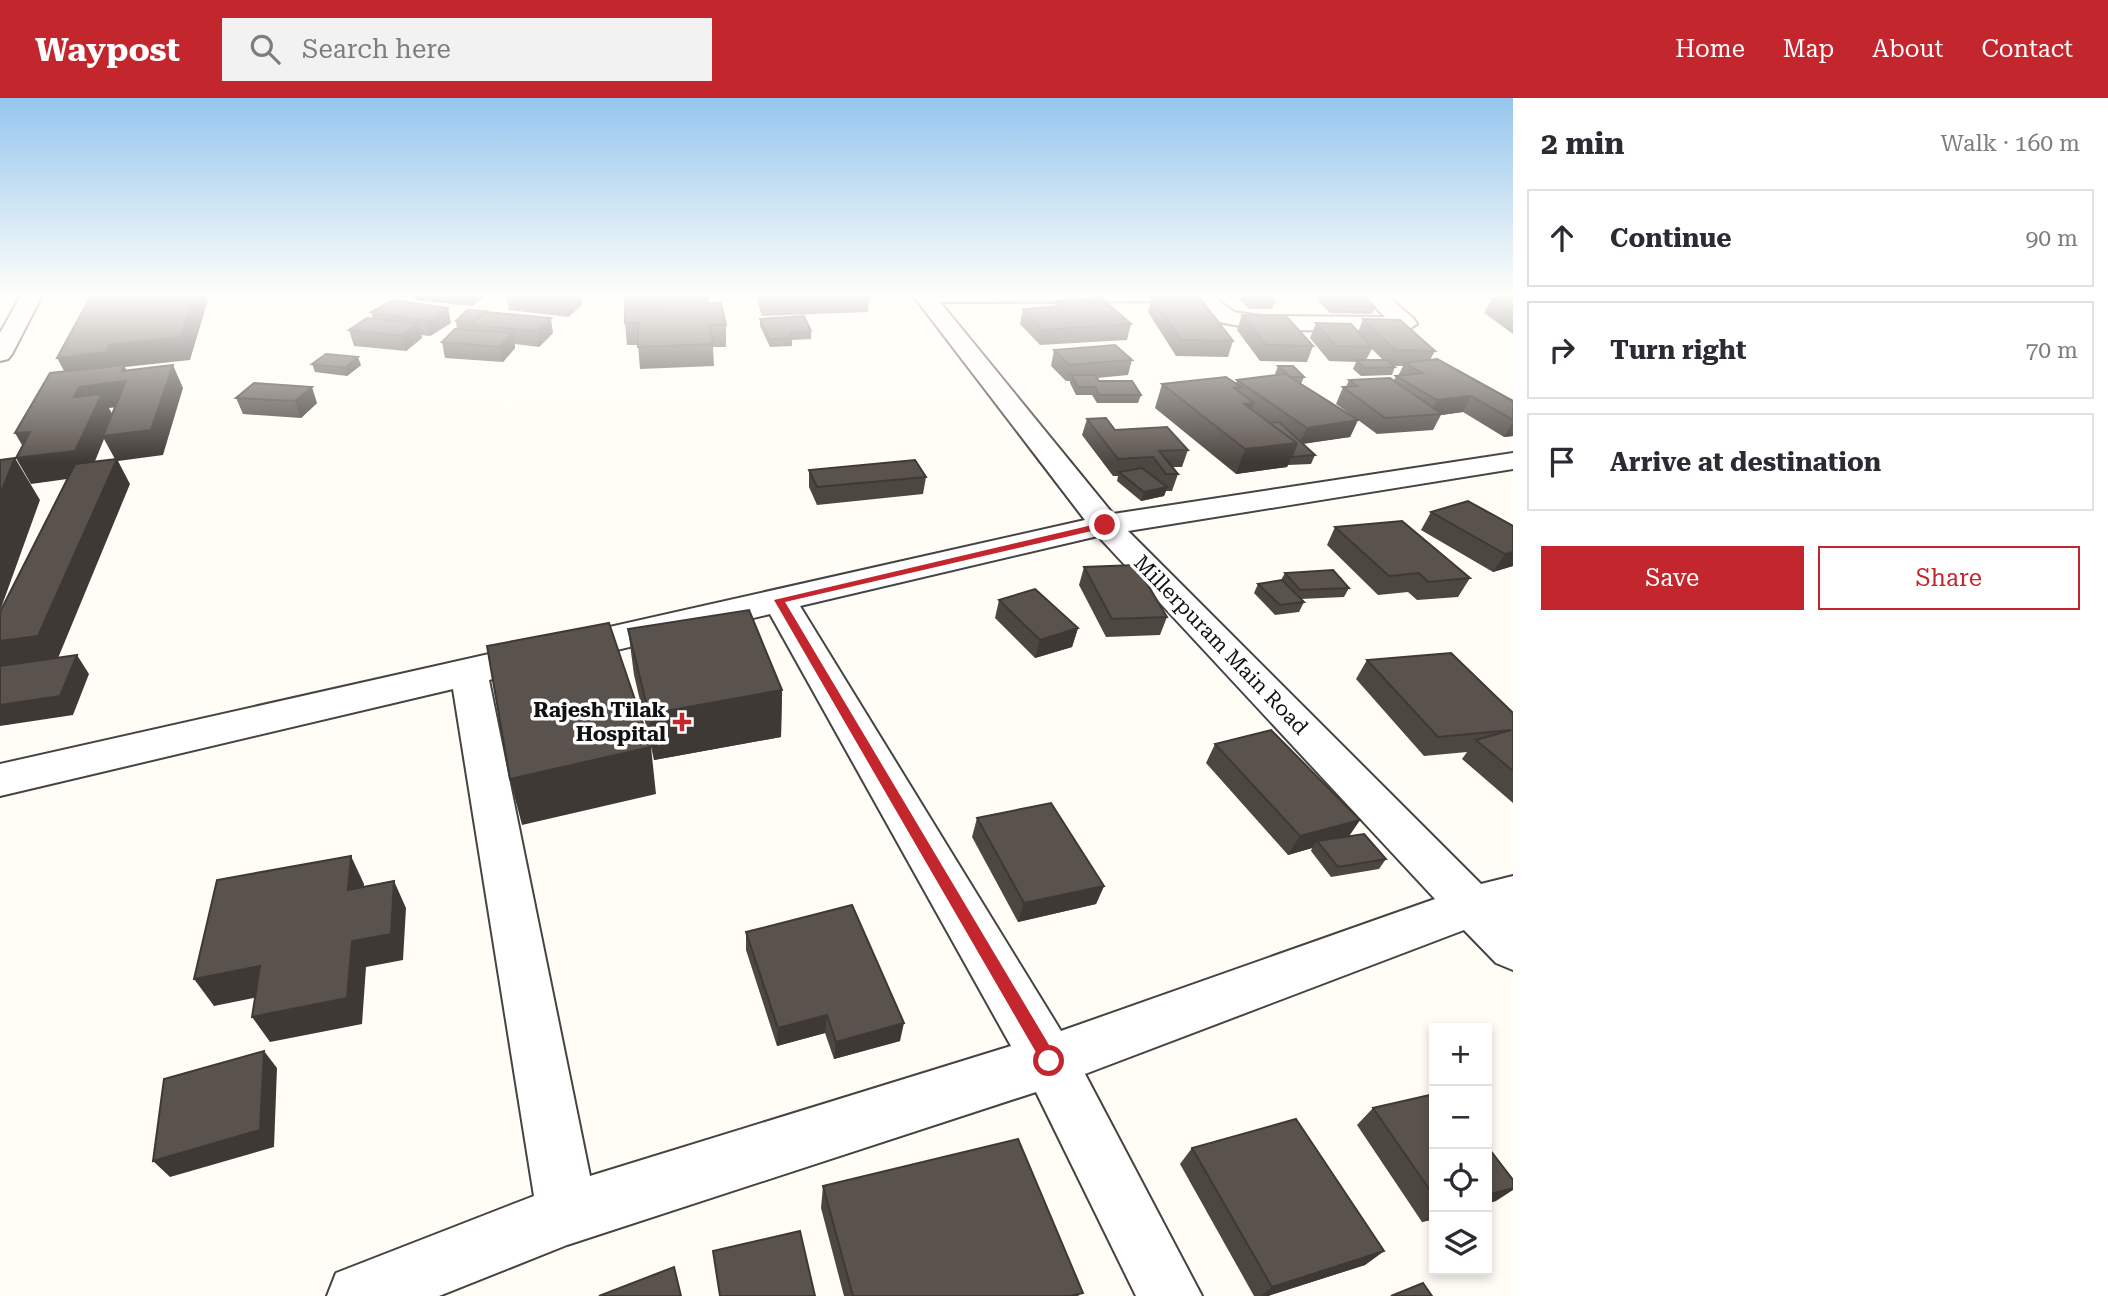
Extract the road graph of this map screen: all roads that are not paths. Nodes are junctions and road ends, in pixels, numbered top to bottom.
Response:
1 (966, 350) edge
2 (1513, 461) edge
3 (1105, 525) junction
4 (779, 600) junction
5 (469, 672) junction
6 (0, 780) edge
7 (1492, 901) edge
8 (1513, 948) edge
9 (1049, 1061) junction
10 (567, 1214) junction
11 (359, 1296) edge
12 (1170, 1296) edge

1 - 3 street, Millerpuram Main Road
2 - 3 street
3 - 4 street
3 - 7 street, Millerpuram Main Road
4 - 5 street
4 - 9 street
5 - 6 street
5 - 10 street
7 - 8 street, Millerpuram Main Road
7 - 9 street
9 - 10 street
9 - 12 street
10 - 11 street

